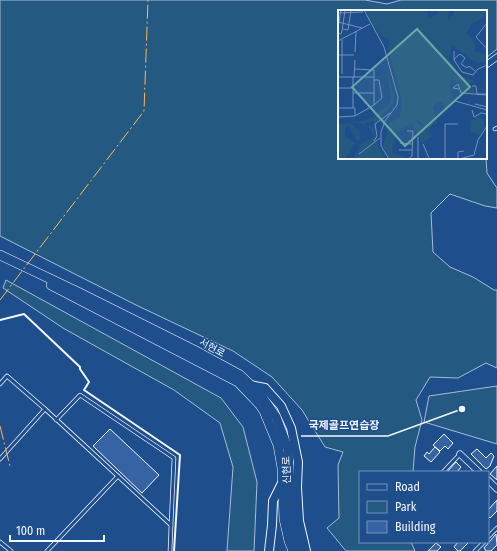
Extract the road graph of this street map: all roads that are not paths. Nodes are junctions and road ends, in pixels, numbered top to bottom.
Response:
1 (497, 57) edge
2 (487, 64) edge
3 (0, 255) edge
4 (0, 261) edge
5 (0, 384) edge
6 (250, 385) junction
7 (45, 409) junction
8 (56, 420) junction
9 (460, 454) joint
10 (0, 459) edge
11 (444, 471) edge
12 (478, 471) edge
13 (118, 476) junction
14 (489, 482) edge
15 (282, 483) junction
16 (497, 488) edge
17 (171, 525) junction
18 (497, 528) edge
19 (489, 536) edge
20 (0, 542) edge
21 (483, 543) edge
22 (9, 551) edge
23 (48, 551) edge
24 (170, 551) edge
25 (269, 551) edge
26 (293, 551) edge
27 (300, 551) edge
28 (306, 551) edge
29 (475, 551) edge

1 - 2 street
3 - 6 main road, 서현로
4 - 15 main road, 서현로
5 - 7 lane
6 - 27 main road, 서현로
6 - 28 main road, 신현로
7 - 8 lane
7 - 10 lane
8 - 13 lane
8 - 17 lane
9 - 11 lane
9 - 12 street
13 - 17 lane
13 - 23 lane
14 - 16 street
15 - 25 main road, 신현로
15 - 26 main road, 서현로
17 - 24 lane
18 - 19 lane
20 - 22 lane
21 - 29 lane

